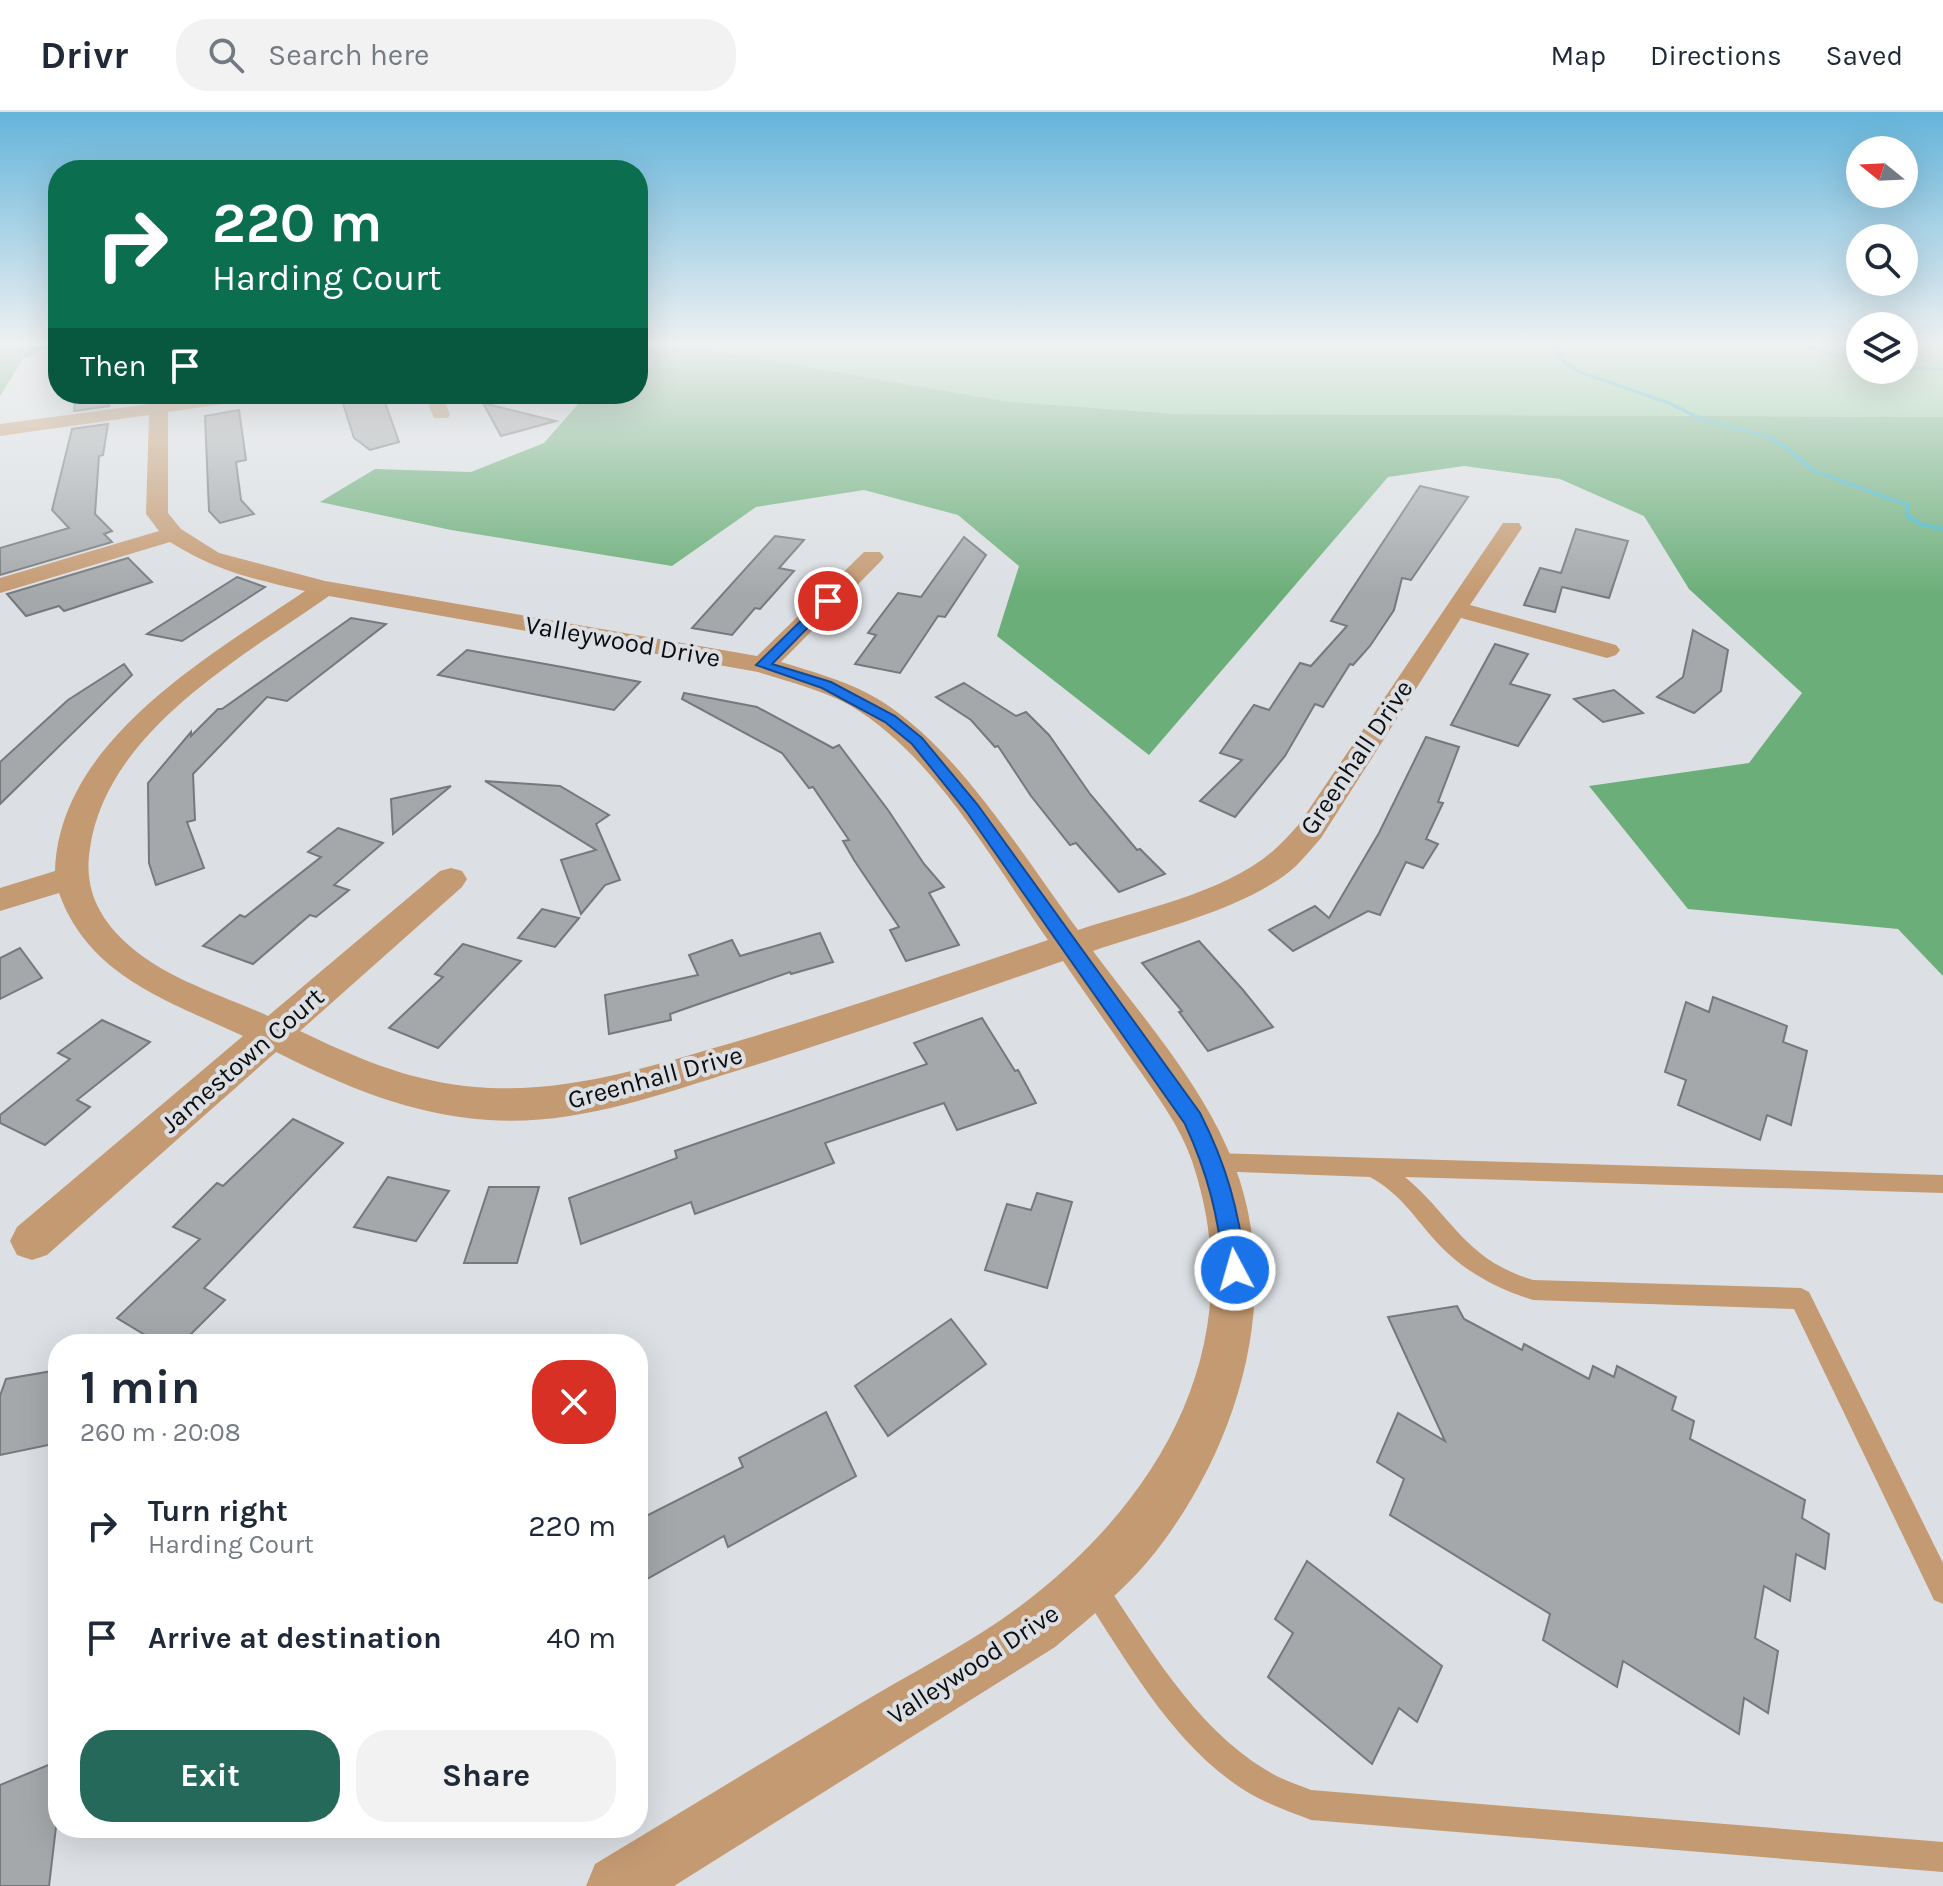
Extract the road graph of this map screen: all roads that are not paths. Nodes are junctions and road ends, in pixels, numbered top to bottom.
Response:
1 (159, 429) edge
2 (1511, 528) dead end
3 (173, 534) junction
4 (872, 557) dead end
5 (0, 586) edge
6 (325, 588) junction
7 (1455, 609) junction
8 (1607, 650) dead end
9 (763, 665) junction
10 (71, 877) junction
11 (451, 879) dead end
12 (0, 900) edge
13 (1069, 945) junction
14 (272, 1033) junction
15 (1213, 1162) junction
16 (1363, 1166) junction
17 (1943, 1184) edge
18 (32, 1241) dead end
19 (1091, 1583) junction
20 (1943, 1591) edge
21 (1943, 1857) edge
22 (617, 1886) edge

1 - 3 street
2 - 7 street, Greenhall Drive
3 - 5 street
3 - 6 street, Valleywood Drive
4 - 9 street
6 - 9 street, Valleywood Drive
6 - 10 street, Greenhall Drive
7 - 8 street
7 - 13 street, Greenhall Drive
9 - 13 street, Valleywood Drive
10 - 12 street
10 - 14 street, Greenhall Drive
11 - 14 street, Jamestown Court
13 - 14 street, Greenhall Drive
13 - 15 street, Valleywood Drive
14 - 18 street, Jamestown Court
15 - 16 lane
15 - 19 street, Valleywood Drive
16 - 17 lane
16 - 20 lane
19 - 21 lane
19 - 22 street, Valleywood Drive

